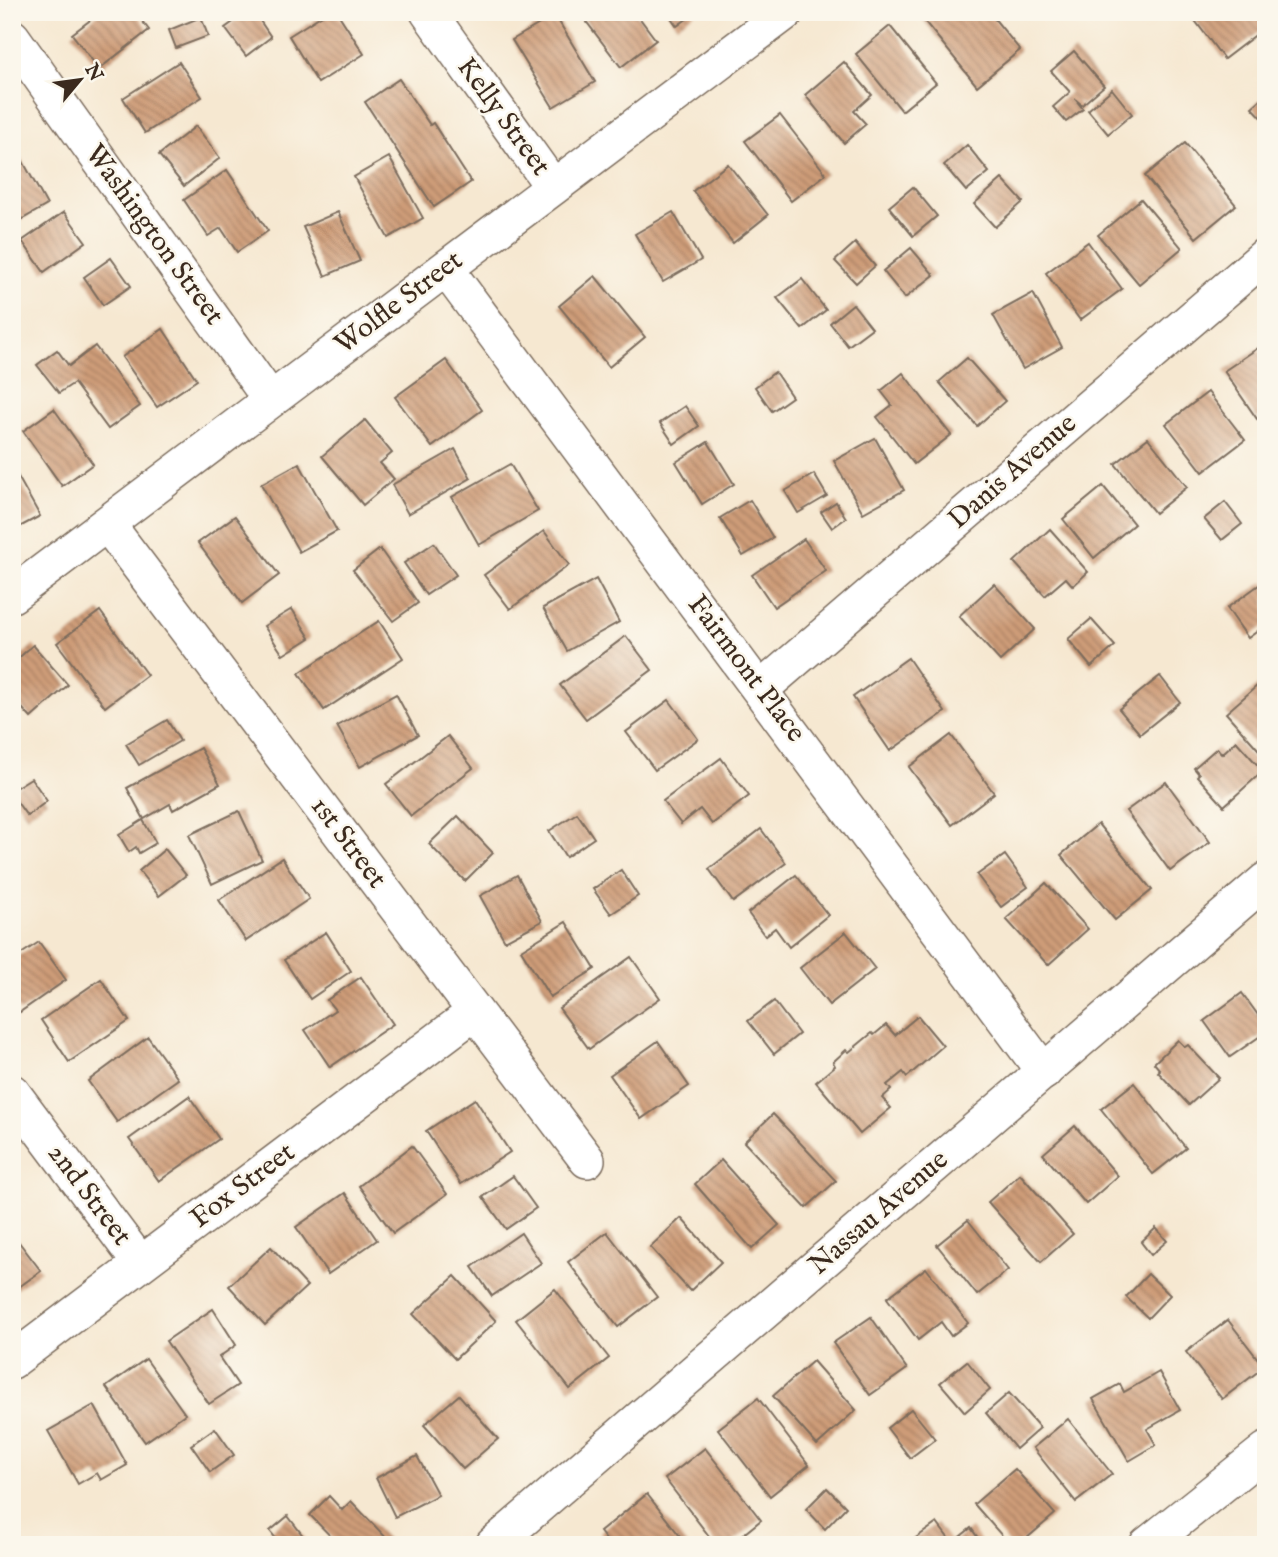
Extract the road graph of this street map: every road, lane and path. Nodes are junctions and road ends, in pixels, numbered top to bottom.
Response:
1 (428, 12) edge
2 (786, 12) edge
3 (12, 37) edge
4 (553, 187) junction
5 (1266, 256) edge
6 (446, 269) junction
7 (270, 399) junction
8 (108, 525) junction
9 (12, 595) edge
10 (761, 689) junction
11 (1266, 880) edge
12 (475, 1012) junction
13 (1044, 1072) junction
14 (12, 1092) edge
15 (587, 1160) dead end
16 (140, 1263) junction
17 (12, 1361) edge
18 (1266, 1450) edge
19 (493, 1545) edge
20 (1147, 1545) edge

1 - 4 street, Kelly Street
2 - 4 street, Wolfle Street
3 - 7 street, Washington Street
4 - 6 street, Wolfle Street
5 - 10 street, Danis Avenue
6 - 7 street, Wolfle Street
6 - 10 street, Fairmont Place
7 - 8 street, Wolfle Street
8 - 9 street, Wolfle Street
8 - 12 street, 1st Street
10 - 13 street, Fairmont Place
11 - 13 street, Nassau Avenue
12 - 15 street, 1st Street
12 - 16 street, Fox Street
13 - 19 street, Nassau Avenue
14 - 16 street, 2nd Street
16 - 17 street, Fox Street
18 - 20 street

